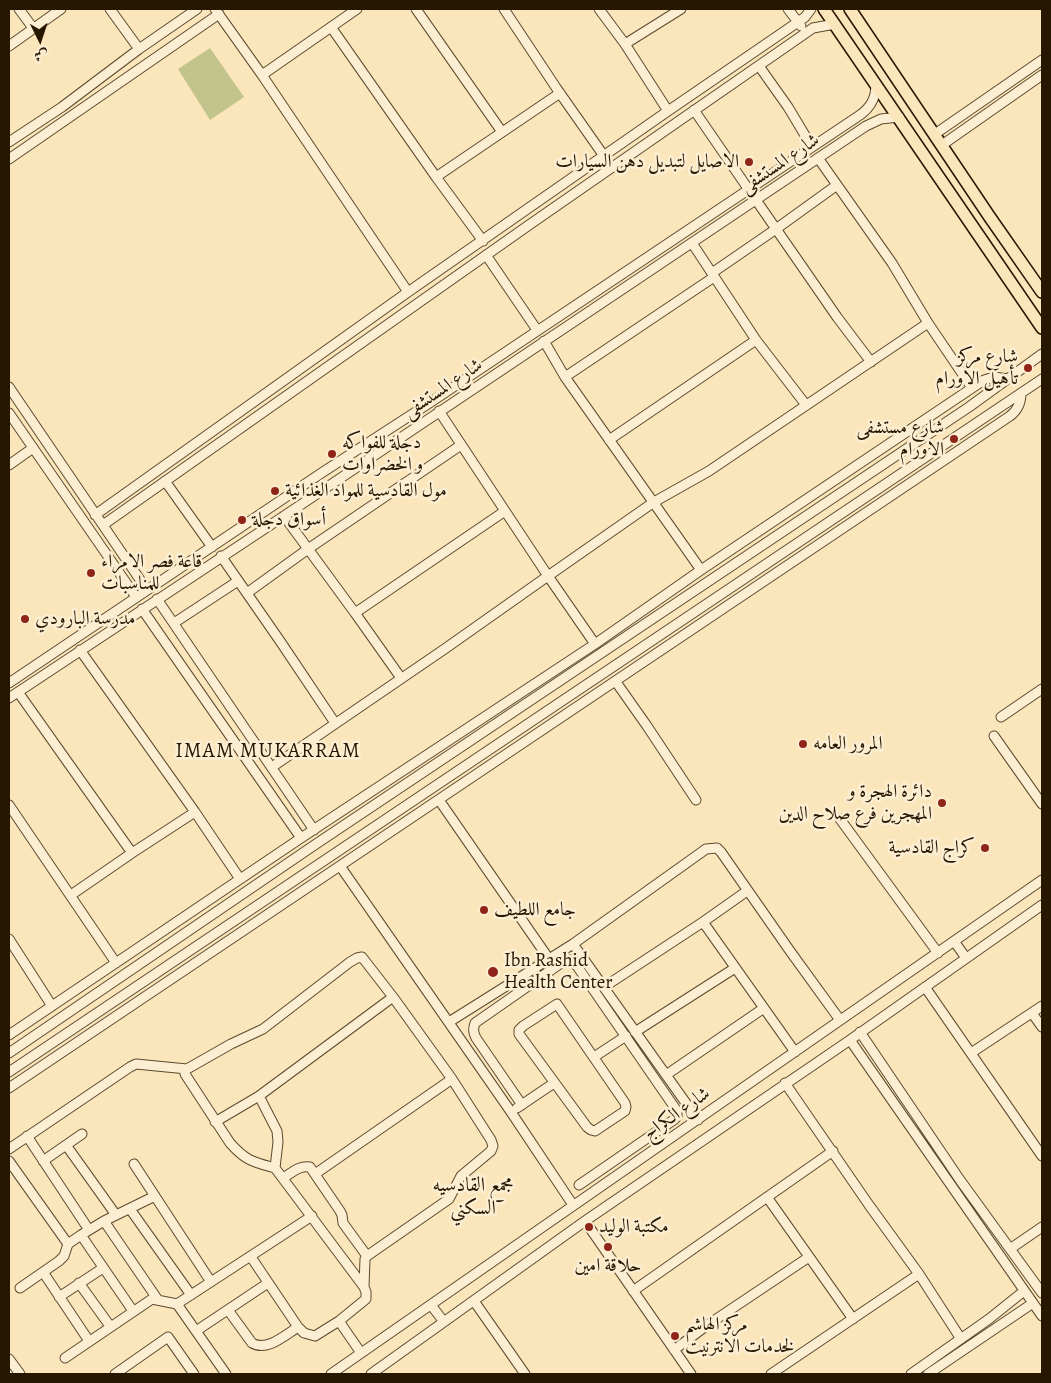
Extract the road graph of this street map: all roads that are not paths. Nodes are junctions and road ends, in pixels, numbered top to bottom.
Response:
1 (19, 9) edge
2 (61, 9) edge
3 (110, 9) edge
4 (197, 9) edge
5 (357, 9) edge
6 (416, 9) edge
7 (504, 9) edge
8 (599, 9) edge
9 (681, 9) edge
10 (788, 9) edge
11 (811, 9) edge
12 (824, 9) edge
13 (850, 9) edge
14 (217, 12) edge
15 (798, 22) junction
16 (835, 24) junction
17 (331, 27) junction
18 (33, 28) junction
19 (806, 32) junction
20 (624, 44) junction
21 (9, 46) edge
22 (139, 49) junction
23 (1042, 60) edge
24 (759, 66) junction
25 (262, 75) junction
26 (1042, 75) edge
27 (876, 84) junction
28 (560, 93) junction
29 (62, 107) junction
30 (668, 110) junction
31 (694, 110) junction
32 (899, 117) junction
33 (68, 118) junction
34 (502, 132) junction
35 (934, 134) junction
36 (9, 142) edge
37 (942, 145) junction
38 (812, 147) junction
39 (604, 156) junction
40 (818, 158) junction
41 (9, 159) edge
42 (774, 172) junction
43 (436, 177) junction
44 (782, 182) junction
45 (837, 185) junction
46 (749, 190) junction
47 (756, 200) junction
48 (520, 214) junction
49 (529, 225) junction
50 (776, 229) junction
51 (483, 241) junction
52 (692, 242) junction
53 (486, 255) junction
54 (713, 275) junction
55 (606, 285) junction
56 (408, 292) junction
57 (1042, 292) edge
58 (613, 295) junction
59 (928, 323) junction
60 (1042, 328) edge
61 (537, 330) junction
62 (756, 340) junction
63 (544, 341) junction
64 (1042, 354) edge
65 (870, 362) junction
66 (565, 377) junction
67 (1008, 379) junction
68 (1042, 379) edge
69 (972, 388) junction
70 (9, 389) edge
71 (271, 390) junction
72 (1021, 393) junction
73 (279, 401) junction
74 (806, 406) junction
75 (969, 407) junction
76 (439, 411) junction
77 (9, 413) edge
78 (979, 421) junction
79 (609, 440) junction
80 (461, 445) junction
81 (33, 448) junction
82 (869, 458) junction
83 (58, 460) junction
84 (9, 465) edge
85 (46, 468) junction
86 (876, 470) junction
87 (324, 472) junction
88 (165, 481) junction
89 (331, 483) junction
90 (885, 484) junction
91 (892, 495) junction
92 (654, 502) junction
93 (505, 511) junction
94 (95, 515) junction
95 (284, 516) junction
96 (102, 525) junction
97 (743, 542) junction
98 (212, 546) junction
99 (308, 549) junction
100 (751, 554) junction
101 (221, 556) junction
102 (760, 567) junction
103 (701, 570) junction
104 (548, 576) junction
105 (768, 579) junction
106 (238, 581) junction
107 (147, 590) junction
108 (246, 593) junction
109 (136, 597) junction
110 (158, 599) junction
111 (142, 609) junction
112 (355, 613) junction
113 (174, 623) junction
114 (636, 630) junction
115 (595, 644) junction
116 (645, 644) junction
117 (80, 650) junction
118 (401, 678) junction
119 (616, 682) junction
120 (9, 683) edge
121 (1042, 688) edge
122 (220, 691) junction
123 (18, 692) junction
124 (9, 698) edge
125 (207, 701) junction
126 (1001, 717) dead end
127 (335, 723) junction
128 (994, 736) dead end
129 (432, 752) junction
130 (439, 762) junction
131 (272, 767) junction
132 (439, 800) junction
133 (696, 800) dead end
134 (1042, 804) edge
135 (9, 805) edge
136 (195, 812) junction
137 (392, 814) junction
138 (840, 819) dead end
139 (401, 826) junction
140 (314, 830) junction
141 (301, 838) junction
142 (132, 853) junction
143 (340, 866) junction
144 (275, 872) junction
145 (240, 879) junction
146 (1042, 880) edge
147 (285, 886) junction
148 (747, 891) junction
149 (71, 895) junction
150 (1042, 905) edge
151 (703, 922) junction
152 (9, 939) edge
153 (954, 941) junction
154 (144, 944) junction
155 (573, 944) junction
156 (938, 953) junction
157 (152, 955) junction
158 (966, 958) junction
159 (549, 959) junction
160 (116, 963) junction
161 (735, 968) junction
162 (160, 970) junction
163 (168, 982) junction
164 (604, 987) junction
165 (925, 987) junction
166 (393, 997) junction
167 (52, 1006) junction
168 (1042, 1006) edge
169 (764, 1008) junction
170 (1032, 1013) junction
171 (840, 1020) junction
172 (449, 1022) junction
173 (1042, 1027) edge
174 (635, 1032) junction
175 (860, 1032) junction
176 (9, 1035) edge
177 (626, 1036) junction
178 (850, 1040) junction
179 (795, 1052) junction
180 (9, 1053) edge
181 (972, 1053) junction
182 (594, 1057) junction
183 (187, 1069) junction
184 (9, 1072) edge
185 (666, 1075) junction
186 (452, 1079) junction
187 (554, 1083) junction
188 (785, 1083) junction
189 (9, 1088) edge
190 (259, 1096) junction
191 (522, 1105) junction
192 (511, 1112) junction
193 (698, 1120) junction
194 (216, 1122) junction
195 (82, 1134) dead end
196 (27, 1136) junction
197 (66, 1146) junction
198 (9, 1149) edge
199 (833, 1152) junction
200 (1042, 1156) edge
201 (9, 1161) edge
202 (43, 1161) junction
203 (134, 1164) dead end
204 (275, 1168) junction
205 (314, 1174) junction
206 (283, 1178) junction
207 (956, 1183) junction
208 (579, 1185) dead end
209 (155, 1196) junction
210 (766, 1197) junction
211 (573, 1206) junction
212 (130, 1208) junction
213 (116, 1215) junction
214 (312, 1216) junction
215 (104, 1221) junction
216 (585, 1221) junction
217 (1042, 1227) edge
218 (89, 1230) junction
219 (81, 1235) junction
220 (68, 1244) junction
221 (1010, 1249) junction
222 (367, 1256) junction
223 (251, 1257) junction
224 (809, 1257) junction
225 (103, 1268) junction
226 (43, 1272) junction
227 (919, 1274) junction
228 (211, 1282) junction
229 (79, 1283) junction
230 (268, 1283) junction
231 (20, 1288) dead end
232 (364, 1288) junction
233 (633, 1291) junction
234 (1024, 1291) junction
235 (1042, 1293) edge
236 (191, 1295) junction
237 (59, 1297) junction
238 (158, 1300) junction
239 (474, 1301) junction
240 (1033, 1303) junction
241 (177, 1304) junction
242 (431, 1305) junction
243 (133, 1310) junction
244 (228, 1310) junction
245 (1042, 1316) edge
246 (853, 1319) junction
247 (989, 1319) junction
248 (339, 1321) junction
249 (444, 1322) junction
250 (110, 1326) junction
251 (298, 1327) junction
252 (995, 1328) junction
253 (196, 1331) junction
254 (961, 1339) junction
255 (89, 1341) junction
256 (674, 1350) junction
257 (361, 1353) junction
258 (64, 1358) dead end
259 (9, 1359) edge
260 (524, 1371) edge
261 (19, 1374) edge
262 (115, 1374) edge
263 (194, 1374) edge
264 (226, 1374) edge
265 (331, 1374) edge
266 (370, 1374) edge
267 (513, 1374) edge
268 (691, 1374) edge
269 (771, 1374) edge
270 (911, 1374) edge
271 (928, 1374) edge

1 - 18 street
2 - 18 street
3 - 22 street
4 - 22 street
5 - 17 street
6 - 34 street
7 - 28 street
8 - 20 street
9 - 20 street
10 - 15 street
11 - 15 street
12 - 16 main road
13 - 35 main road
14 - 25 street
14 - 33 street
15 - 19 street
15 - 30 street
16 - 19 street
16 - 27 main road
17 - 25 street
17 - 43 street
18 - 21 street
19 - 24 street
20 - 30 street
22 - 29 street
23 - 35 street
24 - 31 street
24 - 38 street
25 - 56 street
26 - 37 street
27 - 32 main road
27 - 38 street, شارع المستشفى
28 - 34 street
28 - 39 street
29 - 33 street
29 - 36 street
30 - 39 street
31 - 46 street
31 - 49 street
32 - 40 street, شارع المستشفى
32 - 60 main road
33 - 41 street
34 - 43 street
35 - 37 main road
37 - 57 main road
38 - 42 street, شارع المستشفى
39 - 48 street
40 - 44 street, شارع المستشفى
40 - 45 street
42 - 44 street
42 - 46 street, شارع المستشفى
43 - 51 street
44 - 47 street, شارع المستشفى
45 - 50 street
45 - 59 street
46 - 55 street, شارع المستشفى
47 - 50 street
47 - 52 street, شارع المستشفى
48 - 49 street
48 - 51 street
49 - 53 street
50 - 54 street
50 - 65 street
51 - 56 street
52 - 54 street
52 - 58 street, شارع المستشفى
53 - 61 street
53 - 73 street
54 - 62 street
54 - 66 street
55 - 58 street
55 - 61 street, شارع المستشفى
56 - 71 street
58 - 63 street, شارع المستشفى
59 - 65 street
59 - 69 street
61 - 87 street, شارع المستشفى
62 - 74 street
62 - 79 street
63 - 66 street
63 - 76 street, شارع المستشفى
64 - 67 street
65 - 74 street
66 - 79 street
67 - 69 street
67 - 75 street
68 - 72 street
69 - 82 street
70 - 83 street
71 - 73 street
71 - 94 street
72 - 78 street
72 - 91 street
73 - 88 street
74 - 92 street
75 - 78 street
75 - 86 street
76 - 80 street
76 - 89 street, شارع المستشفى
77 - 81 street
78 - 90 street
79 - 92 street
80 - 93 street
80 - 99 street
81 - 84 street
81 - 85 street
82 - 86 street
82 - 97 street
83 - 85 street
83 - 94 street
85 - 109 street
86 - 100 street
87 - 89 street
87 - 98 street, شارع المستشفى
88 - 96 street
88 - 98 street
89 - 95 street, شارع المستشفى
90 - 91 street
90 - 102 street
91 - 105 street
92 - 103 street
92 - 104 street
93 - 104 street
93 - 112 street
94 - 96 street
95 - 99 street
95 - 101 street, شارع المستشفى
96 - 107 street
97 - 100 street
97 - 103 street
98 - 107 street, شارع المستشفى
99 - 108 street
99 - 112 street
100 - 114 street
101 - 106 street
101 - 110 street, شارع المستشفى
102 - 105 street
102 - 116 street
103 - 115 street
104 - 115 street
104 - 118 street
105 - 119 street
106 - 108 street
106 - 113 street
107 - 109 street, شارع المستشفى
108 - 127 street
109 - 120 street, شارع المستشفى
110 - 111 street, شارع المستشفى
110 - 113 street
111 - 117 street, شارع المستشفى
111 - 125 street
112 - 118 street
113 - 122 street
114 - 116 street
114 - 130 street
115 - 129 street
116 - 137 street
117 - 123 street, شارع المستشفى
117 - 136 street
118 - 127 street
119 - 132 street
119 - 133 street
121 - 126 street
122 - 125 street
122 - 131 street
123 - 124 street, شارع المستشفى
123 - 142 street
125 - 141 street
127 - 131 street
128 - 134 street
129 - 130 street
129 - 140 street
130 - 144 street
131 - 140 street
132 - 139 street
132 - 159 street
135 - 149 street
136 - 142 street
136 - 145 street
137 - 139 street
137 - 147 street
138 - 156 street
139 - 143 street
140 - 141 street
141 - 145 street
142 - 149 street
143 - 163 street
143 - 172 street
144 - 147 street
144 - 157 street
145 - 154 street
146 - 153 street, شارع الكراج
147 - 162 street
148 - 151 street
148 - 155 street
148 - 171 street
149 - 160 street
150 - 158 street
151 - 161 street
151 - 164 street
152 - 167 street
153 - 156 street, شارع الكراج
153 - 158 street
154 - 157 street
154 - 160 street
155 - 159 street
155 - 164 street
156 - 171 street, شارع الكراج
157 - 180 street
158 - 165 street
159 - 172 street
160 - 167 street
161 - 169 street
161 - 174 street
162 - 163 street
162 - 184 street
163 - 189 street
164 - 174 street
165 - 175 street
165 - 181 street
166 - 183 street
166 - 186 street
166 - 190 street
167 - 176 street
168 - 170 street
169 - 179 street
169 - 185 street
170 - 173 street
170 - 181 street
171 - 179 street, شارع الكراج
172 - 192 street
174 - 185 street
175 - 178 street
175 - 207 street
177 - 182 street
177 - 191 street
177 - 208 street
178 - 188 street
178 - 207 street
179 - 193 street, شارع الكراج
181 - 200 street
182 - 187 street
182 - 187 street
183 - 194 street
183 - 196 street
185 - 193 street
186 - 205 street
186 - 222 street
187 - 191 street
188 - 199 street
188 - 216 street
190 - 194 street
190 - 204 street
191 - 192 street
192 - 211 street
193 - 211 street, شارع الكراج
194 - 204 street
195 - 197 street
196 - 198 street
196 - 202 street
197 - 202 street
197 - 213 street
199 - 210 street
199 - 227 street
201 - 220 street
202 - 218 street
203 - 209 street
204 - 206 street
205 - 206 street
205 - 222 street
206 - 214 street
207 - 221 street
207 - 234 street
209 - 212 street
209 - 228 street
210 - 224 street
210 - 233 street
211 - 242 street, شارع الكراج
212 - 213 street
212 - 236 street
213 - 215 street
214 - 223 street
214 - 232 street
215 - 218 street
215 - 238 street
216 - 233 street
216 - 239 street
217 - 221 street
218 - 219 street
219 - 220 street
219 - 225 street
220 - 226 street
221 - 235 street
222 - 232 street
223 - 228 street
223 - 230 street
224 - 246 street
224 - 256 street
225 - 229 street
225 - 243 street
226 - 231 street
226 - 237 street
227 - 246 street
227 - 254 street
228 - 236 street
229 - 237 street
229 - 250 street
230 - 244 street
230 - 251 street
232 - 248 street
233 - 256 street
234 - 240 street
234 - 247 street
236 - 241 street
237 - 255 street
238 - 241 street
238 - 243 street
239 - 249 street
239 - 260 street
240 - 245 street
240 - 252 street
241 - 253 street
242 - 249 street
242 - 257 street, شارع الكراج
243 - 250 street
244 - 251 street
244 - 253 street
246 - 269 street
247 - 252 street
247 - 254 street
248 - 251 street
248 - 257 street
249 - 266 street
250 - 255 street
252 - 271 street
253 - 264 street
254 - 270 street
255 - 258 street
256 - 268 street
257 - 265 street, شارع الكراج
259 - 261 street
260 - 267 street
262 - 263 street

